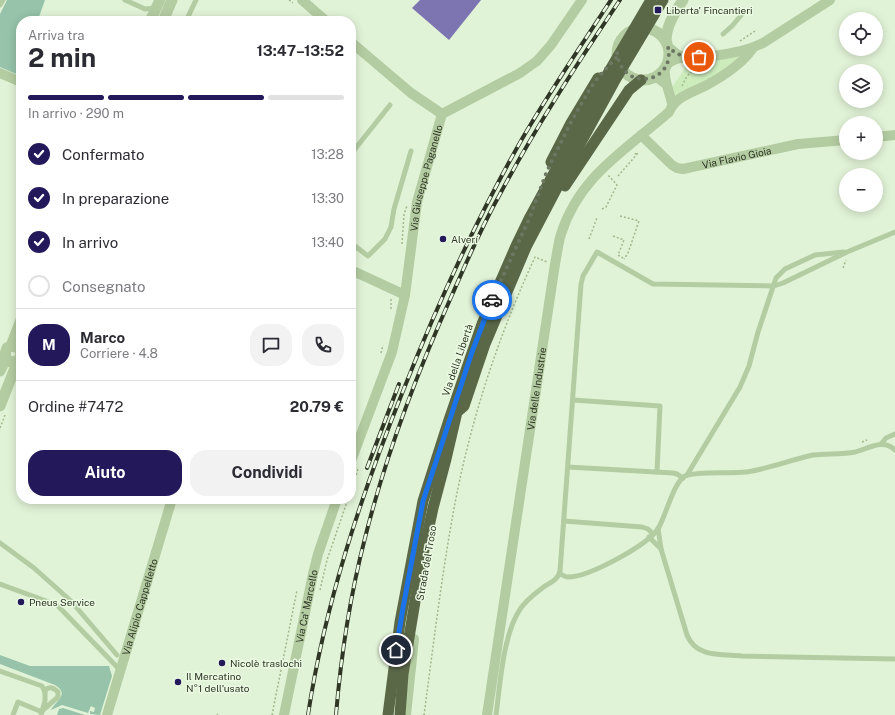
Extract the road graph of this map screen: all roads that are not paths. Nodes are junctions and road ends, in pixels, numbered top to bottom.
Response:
1 (3, 0) edge
2 (172, 0) edge
3 (196, 0) edge
4 (302, 0) edge
5 (582, 0) edge
6 (646, 0) edge
7 (651, 0) edge
8 (663, 0) edge
9 (666, 0) edge
10 (683, 0) edge
11 (830, 0) edge
12 (127, 1) edge
13 (0, 5) edge
14 (161, 10) edge
15 (743, 13) dead end
16 (188, 16) edge
17 (320, 16) edge
18 (672, 17) junction
19 (641, 29) junction
20 (723, 34) dead end
21 (667, 45) junction
22 (356, 46) edge
23 (753, 48) junction
24 (617, 52) junction
25 (684, 57) junction
26 (666, 66) junction
27 (0, 73) edge
28 (647, 79) junction
29 (16, 80) edge
30 (666, 84) junction
31 (672, 104) junction
32 (390, 105) dead end
33 (442, 114) junction
34 (641, 135) junction
35 (895, 135) edge
36 (883, 136) edge
37 (839, 141) edge
38 (356, 148) edge
39 (411, 151) dead end
40 (554, 183) junction
41 (534, 220) junction
42 (895, 232) edge
43 (356, 247) edge
44 (847, 252) junction
45 (356, 272) edge
46 (774, 286) junction
47 (405, 295) junction
48 (16, 341) edge
49 (13, 354) edge
50 (0, 371) edge
51 (573, 400) junction
52 (0, 406) edge
53 (457, 412) junction
54 (895, 434) edge
55 (881, 444) junction
56 (356, 448) edge
57 (895, 450) edge
58 (568, 467) junction
59 (657, 472) junction
60 (685, 476) junction
61 (170, 504) edge
62 (335, 504) edge
63 (564, 521) junction
64 (658, 528) junction
65 (651, 536) junction
66 (0, 543) edge
67 (661, 549) junction
68 (560, 574) junction
69 (0, 584) edge
70 (117, 655) dead end
71 (895, 659) edge
72 (120, 670) junction
73 (0, 671) edge
74 (45, 692) junction
75 (389, 709) edge
76 (42, 712) edge
77 (13, 715) edge
78 (106, 715) edge
79 (284, 715) edge
80 (385, 715) edge
81 (400, 715) edge
82 (406, 715) edge
83 (487, 715) edge
84 (496, 715) edge

1 - 13 lane
2 - 14 street
3 - 16 lane
4 - 17 street
5 - 33 street, Via Giuseppe Paganello
6 - 19 highway
7 - 40 highway, Via della Libertà
8 - 40 highway, Via della Libertà
9 - 19 lane
10 - 18 street
11 - 23 street, Via delle Industrie
12 - 14 lane
15 - 20 lane
18 - 19 street
18 - 21 street
19 - 21 street
19 - 24 street
21 - 25 street
21 - 26 street
22 - 33 street
23 - 25 street, Via delle Industrie
23 - 31 street, Via delle Industrie
24 - 28 street
24 - 41 highway
25 - 26 street, Via delle Industrie
26 - 28 street
26 - 30 street
27 - 29 street
28 - 30 street
28 - 41 highway
30 - 31 street
31 - 34 street, Via delle Industrie
32 - 38 lane
33 - 47 street, Via Giuseppe Paganello
34 - 37 street, Via Flavio Gioia
34 - 83 street, Via delle Industrie
35 - 36 street
39 - 43 lane
40 - 41 highway, Via della Libertà
41 - 53 highway, Via della Libertà
41 - 75 highway, Via della Libertà
42 - 44 lane
44 - 46 lane
44 - 46 lane
45 - 47 street
46 - 51 lane
46 - 60 lane
47 - 56 street
48 - 49 street
49 - 50 street
49 - 52 street
51 - 58 lane
51 - 59 lane
53 - 81 highway, Via della Libertà
53 - 82 street, Strada del Troso
54 - 55 lane
55 - 57 lane
55 - 60 lane
58 - 59 lane
58 - 63 lane
59 - 60 lane
60 - 64 lane
61 - 72 street, Via Alipio Cappelletto
62 - 79 street, Via Ca' Marcello
63 - 65 lane
63 - 68 lane
64 - 65 lane
64 - 67 lane
65 - 67 lane
65 - 68 lane
66 - 70 lane
67 - 71 lane
68 - 84 lane
69 - 72 lane
72 - 78 street, Via Alipio Cappelletto
73 - 74 lane
74 - 76 lane
74 - 76 lane
75 - 80 street
76 - 77 lane

